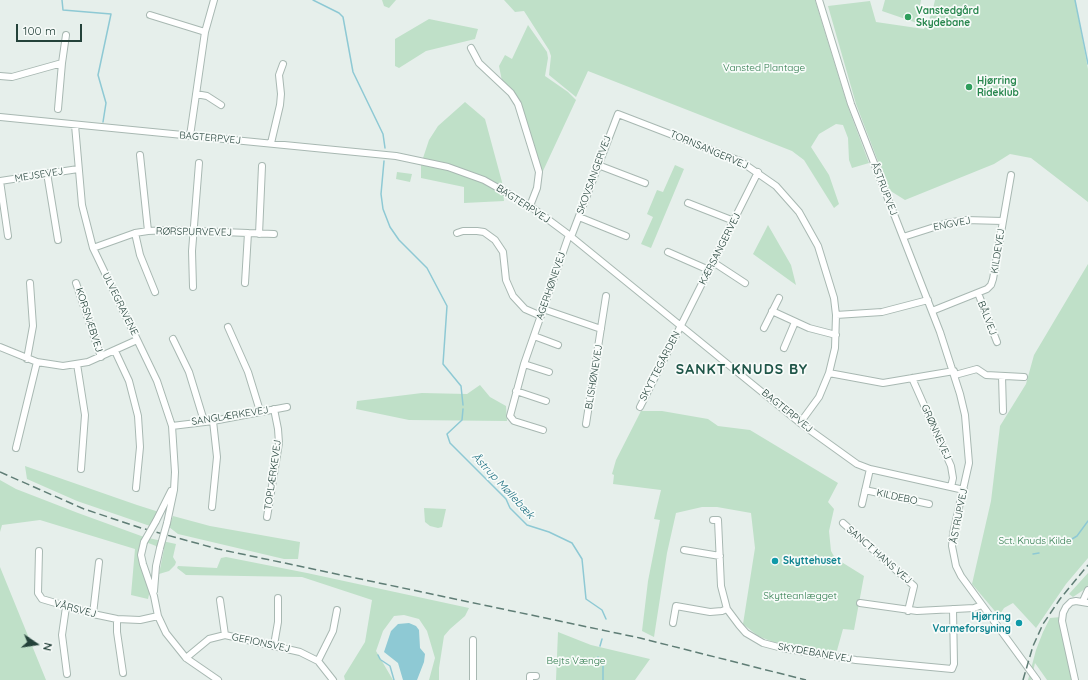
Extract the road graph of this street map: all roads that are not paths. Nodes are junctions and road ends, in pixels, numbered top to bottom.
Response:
1 (214, 0) edge
2 (819, 0) edge
3 (150, 15) dead end
4 (206, 32) junction
5 (66, 35) dead end
6 (471, 48) dead end
7 (62, 63) junction
8 (283, 64) dead end
9 (0, 76) edge
10 (196, 94) junction
11 (221, 105) dead end
12 (58, 109) dead end
13 (618, 114) joint
14 (0, 117) edge
15 (75, 125) junction
16 (190, 136) junction
17 (271, 143) junction
18 (140, 155) dead end
19 (199, 163) dead end
20 (598, 165) junction
21 (262, 166) dead end
22 (78, 168) junction
23 (758, 172) junction
24 (47, 173) junction
25 (1011, 175) dead end
26 (0, 181) edge
27 (645, 183) dead end
28 (688, 203) dead end
29 (530, 206) junction
30 (579, 217) junction
31 (734, 221) junction
32 (1003, 221) junction
33 (148, 231) junction
34 (194, 231) junction
35 (135, 233) junction
36 (248, 233) junction
37 (456, 233) dead end
38 (259, 234) junction
39 (274, 234) dead end
40 (8, 236) dead end
41 (570, 236) junction
42 (626, 236) dead end
43 (903, 237) junction
44 (58, 240) dead end
45 (93, 248) junction
46 (668, 252) dead end
47 (713, 262) junction
48 (709, 270) junction
49 (30, 283) dead end
50 (76, 283) dead end
51 (245, 283) dead end
52 (745, 283) dead end
53 (193, 287) dead end
54 (155, 292) dead end
55 (978, 294) junction
56 (606, 296) dead end
57 (779, 298) dead end
58 (928, 300) junction
59 (543, 309) junction
60 (772, 311) junction
61 (932, 311) junction
62 (836, 315) junction
63 (541, 316) junction
64 (795, 322) junction
65 (681, 325) junction
66 (228, 327) dead end
67 (764, 328) dead end
68 (601, 329) junction
69 (836, 335) junction
70 (534, 336) junction
71 (173, 339) dead end
72 (137, 340) junction
73 (997, 342) dead end
74 (558, 345) dead end
75 (0, 347) edge
76 (784, 348) dead end
77 (115, 351) junction
78 (101, 357) junction
79 (28, 359) junction
80 (37, 362) junction
81 (77, 364) junction
82 (524, 364) junction
83 (549, 372) dead end
84 (829, 373) junction
85 (954, 373) junction
86 (1002, 376) junction
87 (1024, 377) dead end
88 (912, 378) junction
89 (516, 391) junction
90 (546, 401) dead end
91 (287, 407) dead end
92 (640, 407) dead end
93 (274, 409) junction
94 (1002, 411) dead end
95 (260, 412) junction
96 (204, 421) junction
97 (213, 421) junction
98 (800, 423) junction
99 (586, 424) dead end
100 (172, 426) junction
101 (543, 430) dead end
102 (16, 448) dead end
103 (81, 468) dead end
104 (870, 469) junction
105 (175, 480) junction
106 (952, 487) junction
107 (136, 488) dead end
108 (865, 490) junction
109 (964, 490) junction
110 (862, 504) dead end
111 (929, 504) dead end
112 (212, 507) dead end
113 (267, 517) dead end
114 (713, 520) dead end
115 (843, 523) dead end
116 (684, 550) dead end
117 (39, 551) dead end
118 (720, 556) junction
119 (99, 562) dead end
120 (1088, 590) edge
121 (154, 596) junction
122 (278, 598) dead end
123 (220, 600) dead end
124 (1086, 602) edge
125 (860, 603) dead end
126 (982, 605) junction
127 (66, 607) junction
128 (727, 608) junction
129 (953, 609) junction
130 (337, 610) dead end
131 (908, 611) junction
132 (93, 614) junction
133 (158, 616) junction
134 (117, 618) junction
135 (673, 623) dead end
136 (225, 635) junction
137 (473, 640) dead end
138 (274, 645) junction
139 (186, 658) junction
140 (318, 661) junction
141 (67, 674) dead end
142 (123, 674) dead end
143 (536, 676) dead end
144 (218, 680) edge
145 (333, 680) edge
146 (473, 680) edge
147 (530, 680) edge
148 (1037, 680) edge
149 (1075, 680) edge

1 - 4 street
2 - 43 street, ÅSTRUPVEJ
3 - 4 street
4 - 10 street
5 - 7 street
6 - 29 street
7 - 9 street
7 - 12 street
8 - 17 street
10 - 11 street
10 - 16 street
13 - 20 street, SKOVSANGERVEJ
13 - 23 street, TORNSANGERVEJ
14 - 15 street, BAGTERPVEJ
15 - 16 street, BAGTERPVEJ
15 - 22 street, ULVEGRAVENE
16 - 17 street, BAGTERPVEJ
17 - 29 street, BAGTERPVEJ
18 - 33 street
19 - 34 street
20 - 27 street
20 - 30 street, SKOVSANGERVEJ
21 - 38 street
22 - 24 street, MEJSEVEJ
22 - 45 street, ULVEGRAVENE
23 - 31 street, KÆRSANGERVEJ
23 - 62 street, TORNSANGERVEJ
24 - 26 street, MEJSEVEJ
24 - 44 street
25 - 32 street, KILDEVEJ
26 - 40 street
28 - 31 street
29 - 41 street, BAGTERPVEJ
30 - 41 street, SKOVSANGERVEJ
30 - 42 street
31 - 47 street, KÆRSANGERVEJ
32 - 43 street, ENGVEJ
32 - 55 street, KILDEVEJ
33 - 34 street, RØRSPURVEVEJ
33 - 35 street, RØRSPURVEVEJ
34 - 36 street, RØRSPURVEVEJ
34 - 53 street
35 - 45 street, RØRSPURVEVEJ
35 - 54 street
36 - 38 street, RØRSPURVEVEJ
36 - 51 street
37 - 63 street
38 - 39 street, RØRSPURVEVEJ
41 - 59 street, AGERHØNEVEJ
41 - 65 street, BAGTERPVEJ
43 - 58 street, ÅSTRUPVEJ
45 - 72 street, ULVEGRAVENE
46 - 48 street
47 - 48 street, KÆRSANGERVEJ
47 - 52 street
48 - 65 street, KÆRSANGERVEJ
49 - 79 street
50 - 78 street, KORSNÆBVEJ
55 - 61 street, KILDEVEJ
55 - 73 street, BÅLVEJ
56 - 68 street, BLISHØNEVEJ
57 - 60 street
58 - 61 street, ÅSTRUPVEJ
58 - 62 street
59 - 63 street, AGERHØNEVEJ
59 - 68 street
60 - 64 street
60 - 67 street
61 - 85 street, ÅSTRUPVEJ
62 - 69 street, TORNSANGERVEJ
63 - 70 street, AGERHØNEVEJ
64 - 69 street
64 - 76 street
65 - 92 street, SKYTTEGÅRDEN
65 - 98 street, BAGTERPVEJ
66 - 95 street
68 - 99 street, BLISHØNEVEJ
69 - 84 street, TORNSANGERVEJ
70 - 74 street
70 - 82 street, AGERHØNEVEJ
71 - 96 street
72 - 77 street
72 - 100 street, ULVEGRAVENE
75 - 79 street
77 - 78 street
77 - 107 street
78 - 81 street
79 - 80 street
80 - 81 street
80 - 102 street
81 - 103 street
82 - 83 street
82 - 89 street, AGERHØNEVEJ
84 - 88 street
84 - 98 street, TORNSANGERVEJ
85 - 86 street
85 - 88 street
85 - 109 street, ÅSTRUPVEJ
86 - 87 street
86 - 94 street
88 - 106 street, GRØNNEVEJ
89 - 90 street
89 - 101 street, AGERHØNEVEJ
91 - 93 street, SANGLÆRKEVEJ
93 - 95 street, SANGLÆRKEVEJ
93 - 113 street, TOPLÆRKEVEJ
95 - 97 street, SANGLÆRKEVEJ
96 - 97 street, SANGLÆRKEVEJ
96 - 100 street, SANGLÆRKEVEJ
97 - 112 street
98 - 104 street, BAGTERPVEJ
100 - 105 street, ULVEGRAVENE
104 - 106 street, BAGTERPVEJ
104 - 108 street, KILDEBO
105 - 121 street, ULVEGRAVENE, bridge
105 - 121 street, ULVEGRAVENE, bridge
106 - 109 street, BAGTERPVEJ
108 - 110 street, KILDEBO
108 - 111 street, KILDEBO
109 - 126 street, ÅSTRUPVEJ
114 - 118 street, SKYDEBANEVEJ
115 - 131 street, SANCT HANS VEJ
116 - 118 street
117 - 127 street, VÅRSVEJ
118 - 128 street, SKYDEBANEVEJ
119 - 132 street
120 - 124 street
121 - 133 street, ULVEGRAVENE
122 - 138 street
123 - 136 street
124 - 149 street
125 - 131 street
126 - 129 street
126 - 148 street, ÅSTRUPVEJ
127 - 132 street, VÅRSVEJ
127 - 141 street
128 - 129 street, SKYDEBANEVEJ
128 - 135 street
129 - 131 street
130 - 140 street
132 - 134 street, VÅRSVEJ
133 - 134 street, VÅRSVEJ
133 - 139 street, ULVEGRAVENE
134 - 142 street
136 - 138 street, GEFIONSVEJ
136 - 139 street, GEFIONSVEJ
137 - 146 street
138 - 140 street, GEFIONSVEJ
139 - 144 street, ULVEGRAVENE
140 - 145 street, GEFIONSVEJ
143 - 147 street

